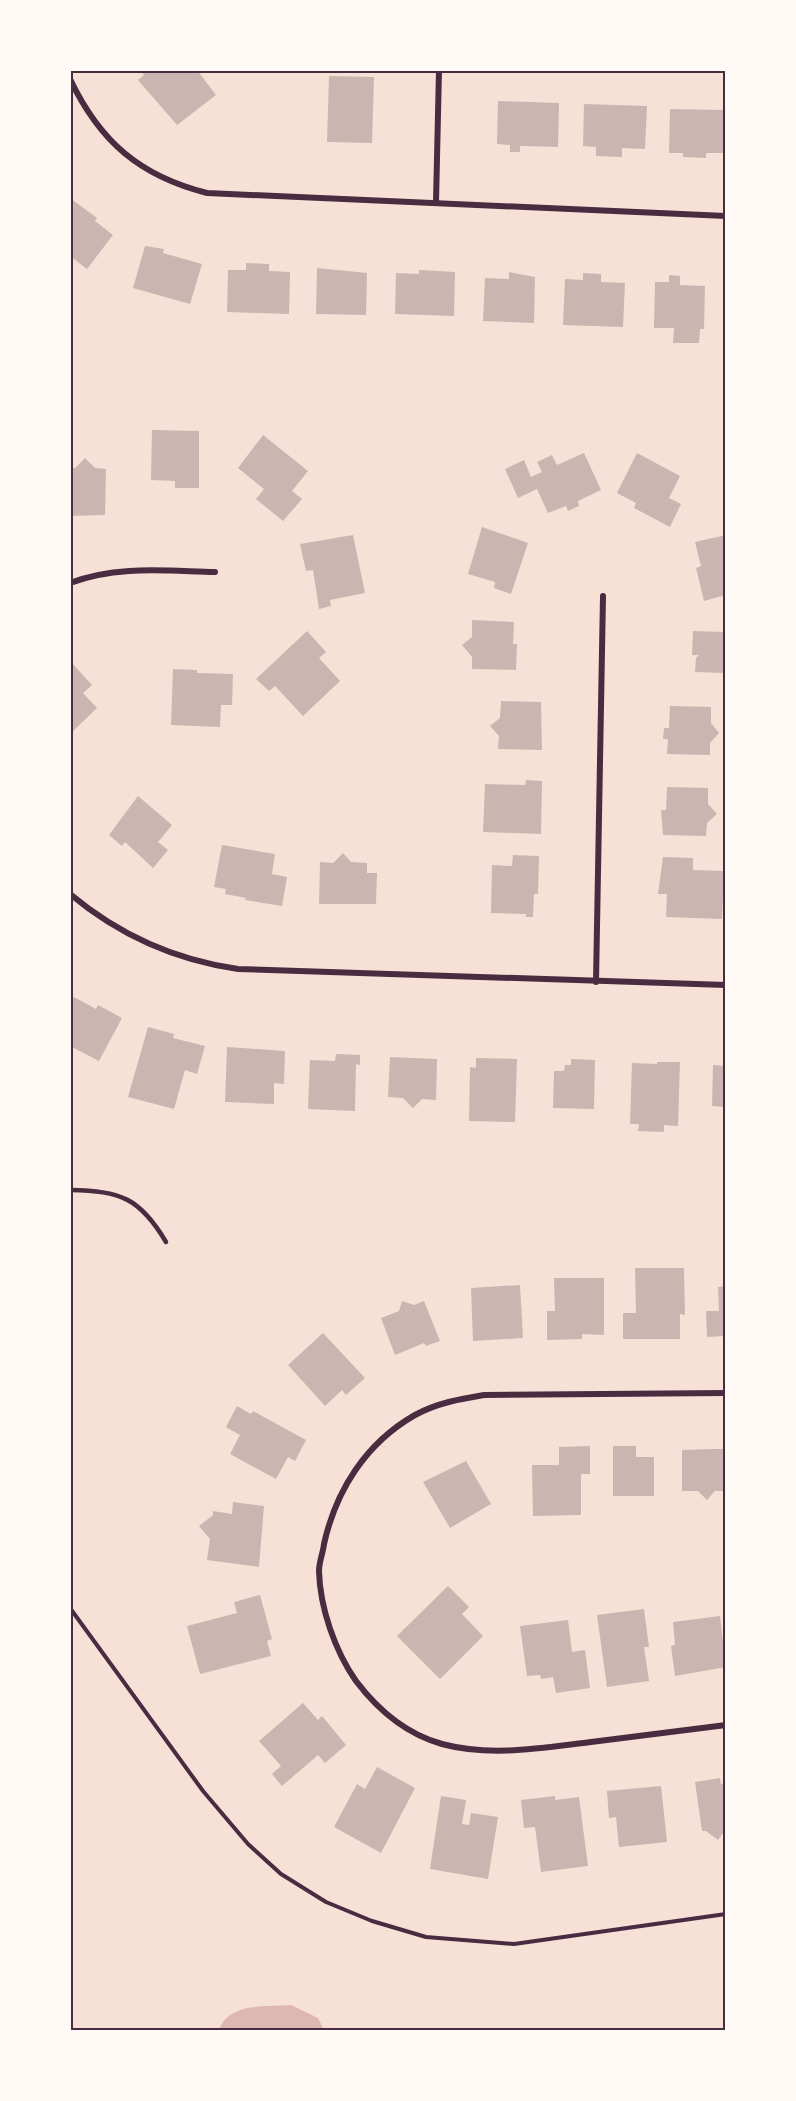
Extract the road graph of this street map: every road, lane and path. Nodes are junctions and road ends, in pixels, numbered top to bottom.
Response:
1 (439, 70) edge
2 (70, 79) edge
3 (436, 202) junction
4 (726, 216) edge
5 (215, 572) dead end
6 (70, 583) edge
7 (603, 596) dead end
8 (70, 894) edge
9 (596, 982) junction
10 (726, 986) edge
11 (70, 1190) edge
12 (166, 1242) dead end
13 (726, 1393) edge
14 (70, 1608) edge
15 (726, 1725) edge
16 (726, 1914) edge

1 - 3 street
2 - 3 street
3 - 4 street
5 - 6 street
7 - 9 street
8 - 9 street
9 - 10 street
11 - 12 lane
13 - 15 street
14 - 16 path

